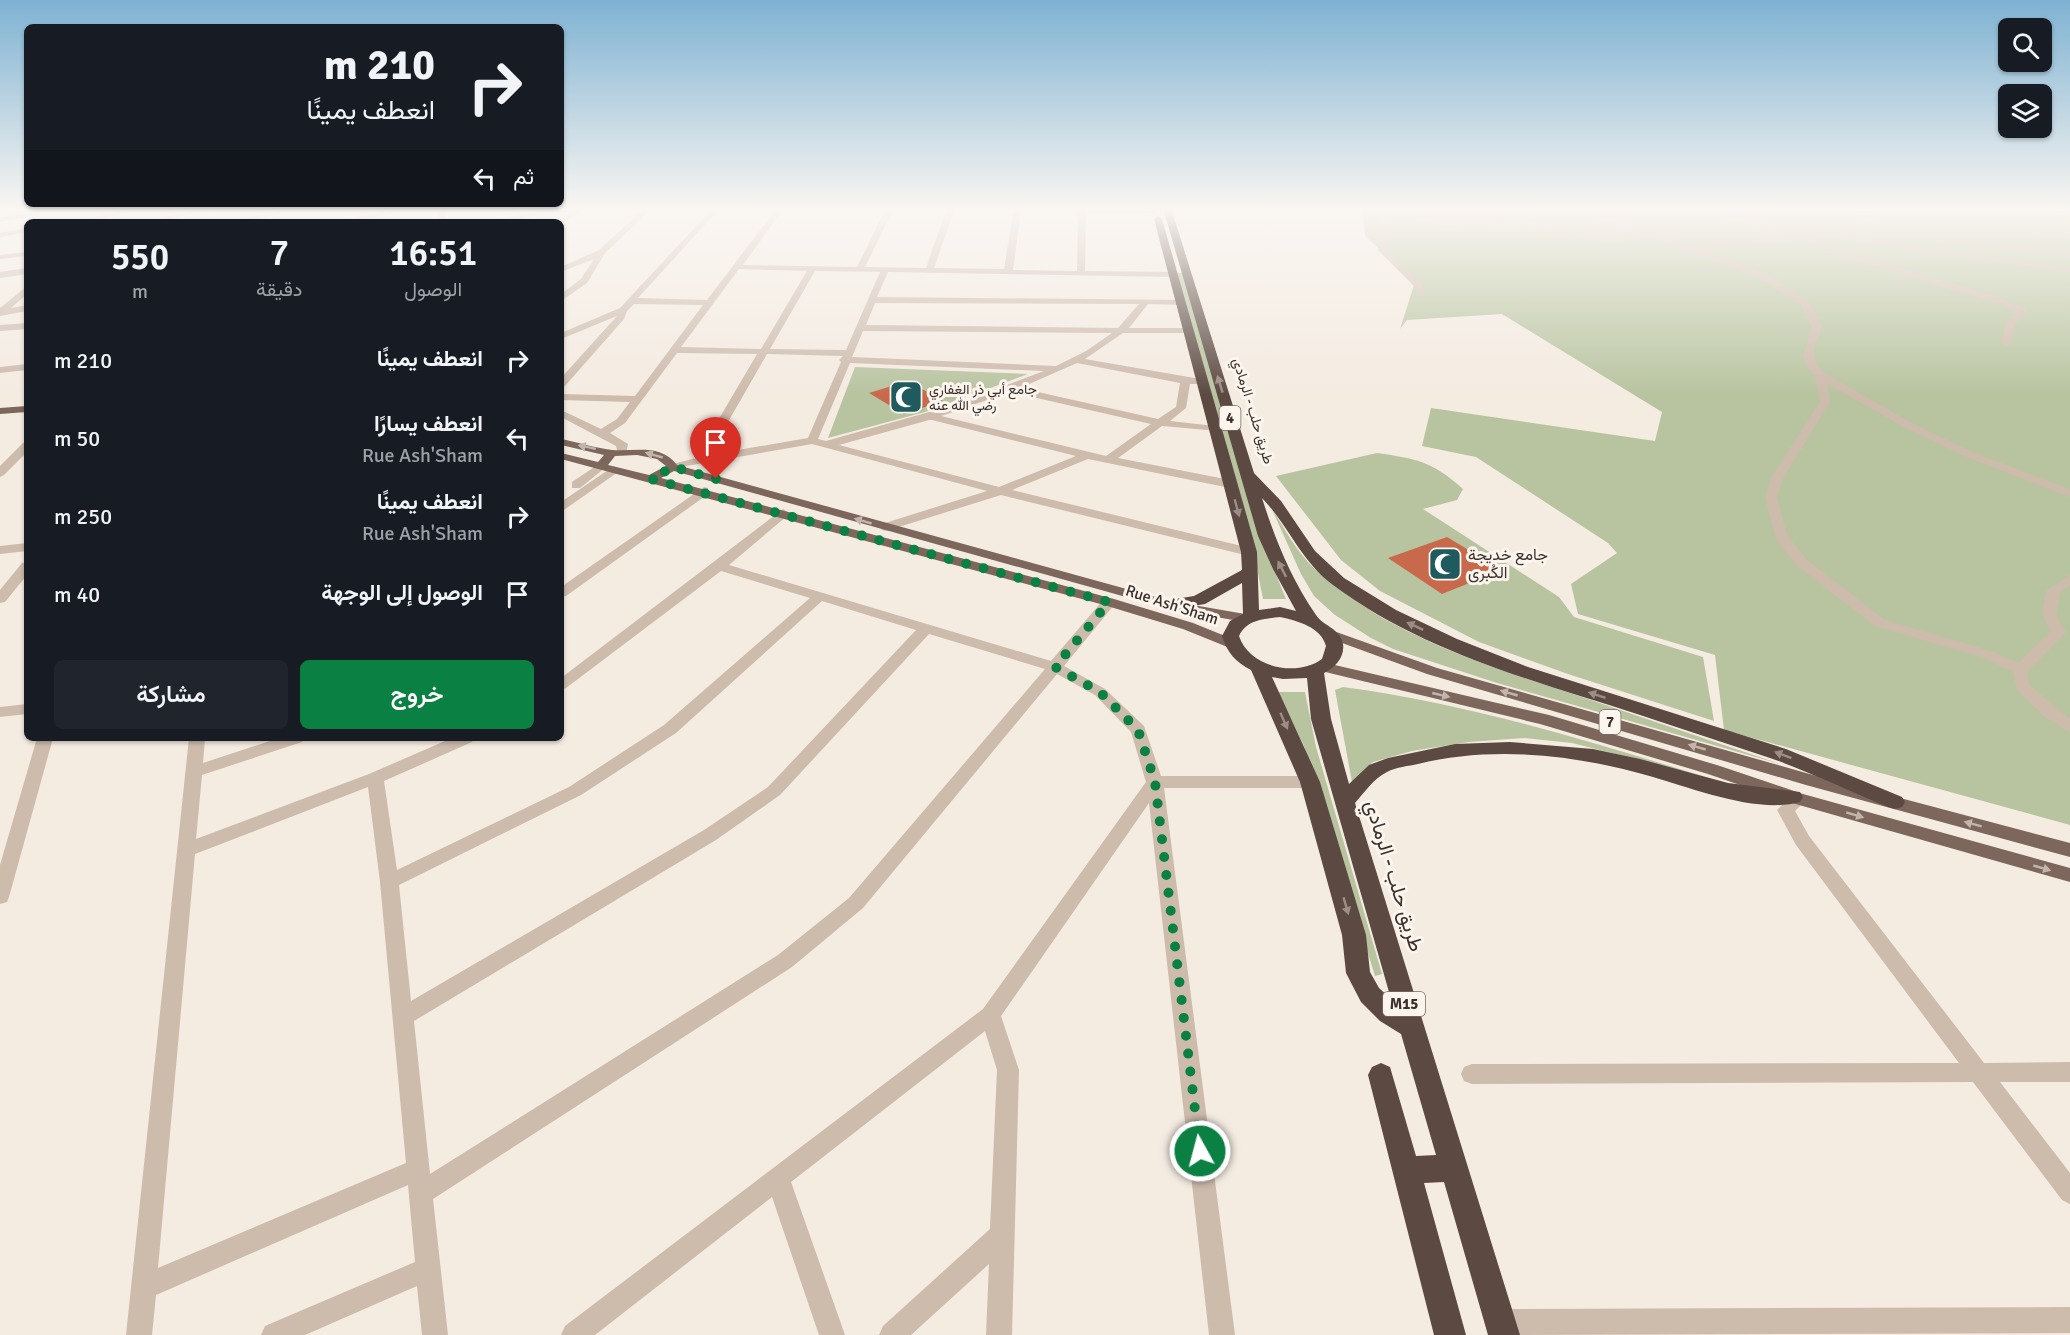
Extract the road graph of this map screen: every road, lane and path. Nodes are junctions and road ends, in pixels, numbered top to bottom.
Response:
1 (591, 270) edge
2 (648, 270) edge
3 (661, 270) edge
4 (736, 270) edge
5 (812, 270) edge
6 (884, 270) edge
7 (941, 270) edge
8 (1172, 270) edge
9 (1180, 270) edge
10 (1403, 270) edge
11 (1749, 270) edge
12 (1897, 270) edge
13 (24, 271) edge
14 (1008, 272) joint
15 (1081, 273) joint
16 (0, 275) edge
17 (1173, 275) junction
18 (24, 292) edge
19 (1421, 294) dead end
20 (564, 296) edge
21 (872, 300) junction
22 (634, 301) junction
23 (1146, 301) junction
24 (1180, 302) junction
25 (711, 303) junction
26 (24, 308) edge
27 (623, 310) junction
28 (0, 312) edge
29 (24, 326) edge
30 (0, 328) edge
31 (859, 328) junction
32 (564, 329) edge
33 (1121, 331) junction
34 (1188, 331) junction
35 (564, 335) edge
36 (2006, 342) dead end
37 (676, 350) junction
38 (764, 352) junction
39 (846, 357) junction
40 (1075, 360) junction
41 (24, 367) edge
42 (1058, 369) junction
43 (0, 370) edge
44 (1820, 375) junction
45 (564, 381) edge
46 (1185, 381) junction
47 (1202, 382) junction
48 (1011, 389) junction
49 (564, 397) edge
50 (639, 399) junction
51 (24, 409) edge
52 (0, 411) edge
53 (564, 414) edge
54 (24, 416) edge
55 (932, 417) junction
56 (0, 419) edge
57 (1161, 423) junction
58 (1215, 429) junction
59 (603, 433) junction
60 (812, 441) junction
61 (564, 443) edge
62 (825, 446) junction
63 (24, 448) edge
64 (617, 452) junction
65 (1087, 455) junction
66 (564, 457) edge
67 (700, 460) junction
68 (1108, 460) junction
69 (5, 462) edge
70 (673, 467) junction
71 (608, 468) junction
72 (0, 473) edge
73 (1248, 475) junction
74 (651, 479) junction
75 (1230, 484) junction
76 (704, 491) junction
77 (1000, 491) junction
78 (2070, 493) edge
79 (564, 494) edge
80 (564, 505) edge
81 (783, 513) junction
82 (886, 527) junction
83 (24, 547) edge
84 (0, 550) edge
85 (1249, 552) junction
86 (718, 566) junction
87 (24, 570) edge
88 (1248, 573) junction
89 (2070, 579) edge
90 (564, 591) edge
91 (820, 596) junction
92 (0, 599) edge
93 (1109, 602) junction
94 (1169, 605) junction
95 (1248, 616) junction
96 (1310, 620) junction
97 (926, 628) junction
98 (1328, 633) junction
99 (1230, 643) junction
100 (1055, 667) junction
101 (1260, 668) junction
102 (1319, 669) junction
103 (2020, 670) junction
104 (564, 683) edge
105 (24, 709) edge
106 (0, 712) edge
107 (24, 718) edge
108 (0, 722) edge
109 (2070, 727) edge
110 (44, 741) edge
111 (197, 741) edge
112 (287, 741) edge
113 (459, 741) edge
114 (193, 772) junction
115 (375, 778) junction
116 (1155, 782) junction
117 (1310, 782) junction
118 (1796, 798) junction
119 (1344, 802) junction
120 (1895, 802) junction
121 (187, 850) junction
122 (2070, 850) edge
123 (2070, 875) edge
124 (389, 882) junction
125 (0, 897) edge
126 (990, 1015) junction
127 (403, 1017) junction
128 (1411, 1027) junction
129 (1978, 1071) junction
130 (2070, 1072) edge
131 (1472, 1074) dead end
132 (1381, 1075) dead end
133 (1453, 1168) junction
134 (1406, 1170) junction
135 (778, 1178) junction
136 (420, 1181) junction
137 (2070, 1192) edge
138 (1002, 1235) junction
139 (428, 1269) junction
140 (144, 1287) junction
141 (2070, 1320) edge
142 (1502, 1328) edge
143 (139, 1335) edge
144 (274, 1335) edge
145 (435, 1335) edge
146 (574, 1335) edge
147 (832, 1335) edge
148 (892, 1335) edge
149 (999, 1335) edge
150 (1222, 1335) edge
151 (1450, 1335) edge

1 - 20 street
2 - 32 street
3 - 22 street
4 - 25 street
5 - 38 street
6 - 21 street
7 - 14 street
8 - 17 highway, 4
73 -> 9 highway, طريق حلب - الرمادي / 4
10 - 19 street
11 - 44 street
12 - 36 street
13 - 16 street
14 - 15 street
15 - 17 street
17 - 24 highway, 4
18 - 28 street
21 - 23 street
21 - 31 street
22 - 25 street
22 - 27 street
23 - 24 street
23 - 33 street
24 - 34 highway, 4
25 - 37 street
26 - 28 street
27 - 35 street
27 - 45 street
29 - 30 street
31 - 33 street
31 - 39 street
33 - 34 street
33 - 40 street
34 - 47 highway, 4
37 - 38 street
37 - 50 street
38 - 39 street
38 - 67 street
39 - 42 street
39 - 60 street
40 - 42 street
40 - 46 street
41 - 43 street
42 - 48 street
44 - 78 street
44 - 103 street
46 - 47 street
46 - 57 street
47 - 58 highway, 4
48 - 55 street
48 - 57 street
49 - 50 street
50 - 59 street
51 - 52 main road
53 - 59 street
54 - 56 main road
55 - 62 street
55 - 65 street
57 - 58 street
57 - 68 street
58 - 75 highway, 4
59 - 64 street
60 - 62 street
60 - 67 street
64 -> 61 main road
62 - 77 street
63 - 69 street
70 -> 64 main road, Rue Ash'Sham
64 - 71 main road
65 - 68 street
65 - 77 street
66 - 71 main road
67 - 70 street
68 - 75 street
69 - 72 street
70 - 74 main road
82 -> 70 main road, Rue Ash'Sham
71 - 74 main road, Rue Ash'Sham
71 - 79 street
71 - 80 street
96 -> 73 highway, طريق حلب - الرمادي / 4
120 -> 73 highway
74 - 76 main road, Rue Ash'Sham
75 -> 85 highway, 4
76 - 81 main road, Rue Ash'Sham
76 - 90 street
77 - 82 street
77 - 85 street
81 - 86 street
81 - 93 main road, Rue Ash'Sham
82 - 94 main road, Rue Ash'Sham
83 - 84 street
85 - 88 highway, 4
86 - 91 street
86 - 104 street
87 - 92 street
88 - 94 highway
88 - 95 highway, 4
89 - 103 street
91 - 97 street
91 - 124 street
93 - 99 main road, Rue Ash'Sham
93 - 100 street
94 - 95 main road, Rue Ash'Sham
95 - 96 highway, 4
95 - 99 highway
96 - 98 highway, 4
97 - 100 street
97 - 127 street
98 - 102 highway
120 -> 98 main road, 7
99 - 101 highway
100 - 116 street
100 - 136 street
101 - 102 highway
101 -> 117 highway, M15
102 -> 118 main road, 7
102 - 119 highway, طريق حلب - الرمادي / M15
103 - 109 street
105 - 106 street
107 - 108 street
110 - 125 street
111 - 114 street
112 - 114 street
113 - 115 street
114 - 121 street
115 - 121 street
115 - 124 street
116 - 117 street
116 - 126 street
116 - 150 street
117 -> 128 highway, M15
118 - 119 highway
118 -> 123 main road, 7
118 - 129 street
119 - 128 highway, طريق حلب - الرمادي / M15
122 -> 120 main road, 7
121 - 140 street
124 - 127 street
126 - 135 street
126 - 138 street
127 - 136 street
128 - 133 highway, طريق حلب - الرمادي / M15
129 - 130 street
129 - 131 street
129 - 137 street
132 - 134 highway
133 - 134 highway
133 - 142 highway, طريق حلب - الرمادي / M15
134 - 151 highway
135 - 146 street
135 - 147 street
136 - 139 street
136 - 140 street
138 - 148 street
138 - 149 street
139 - 144 street
139 - 145 street
140 - 143 street
141 - 142 street

